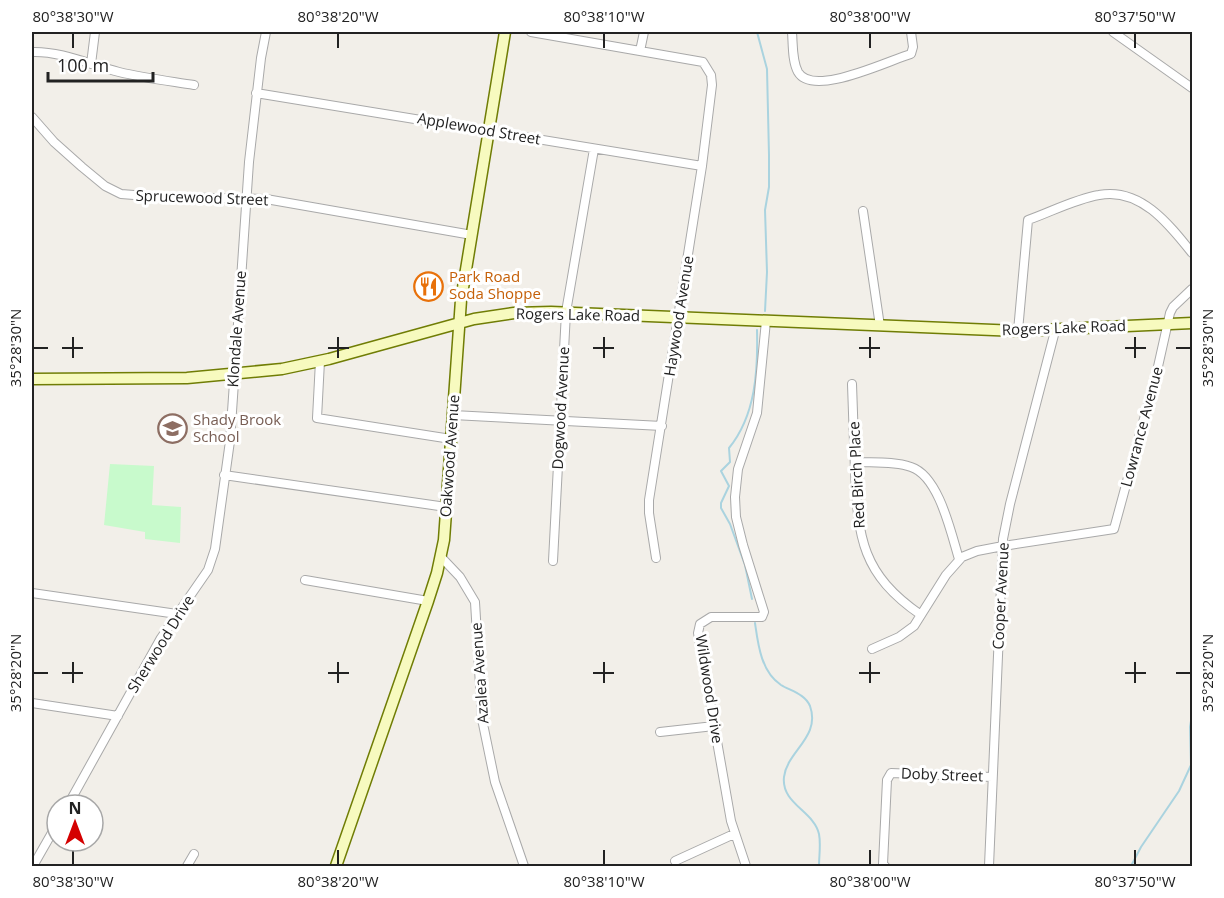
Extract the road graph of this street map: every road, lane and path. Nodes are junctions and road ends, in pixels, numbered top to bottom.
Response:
1 (95, 32) edge
2 (266, 32) edge
3 (505, 32) edge
4 (531, 32) edge
5 (644, 32) edge
6 (792, 32) edge
7 (911, 32) edge
8 (1113, 32) edge
9 (640, 51) junction
10 (32, 52) edge
11 (91, 64) junction
12 (194, 85) dead end
13 (1192, 88) edge
14 (256, 93) junction
15 (32, 117) edge
16 (488, 131) junction
17 (594, 148) junction
18 (702, 166) junction
19 (246, 197) junction
20 (863, 211) dead end
21 (472, 235) junction
22 (1192, 253) edge
23 (1192, 289) edge
24 (566, 312) junction
25 (679, 317) junction
26 (766, 321) junction
27 (460, 323) junction
28 (1192, 323) edge
29 (1167, 324) junction
30 (880, 326) junction
31 (1018, 331) junction
32 (1055, 331) junction
33 (320, 361) junction
34 (234, 374) junction
35 (32, 379) edge
36 (852, 384) dead end
37 (453, 415) junction
38 (560, 420) junction
39 (662, 426) junction
40 (451, 439) junction
41 (855, 462) junction
42 (224, 475) junction
43 (446, 507) junction
44 (1003, 546) junction
45 (441, 557) junction
46 (656, 558) dead end
47 (959, 559) junction
48 (553, 561) dead end
49 (305, 580) dead end
50 (32, 593) edge
51 (428, 601) junction
52 (177, 614) junction
53 (921, 615) junction
54 (872, 649) dead end
55 (32, 703) edge
56 (118, 716) junction
57 (714, 726) junction
58 (660, 732) dead end
59 (992, 777) junction
60 (75, 793) edge
61 (734, 834) junction
62 (45, 846) edge
63 (194, 854) dead end
64 (675, 861) dead end
65 (884, 865) edge
66 (33, 867) edge
67 (187, 867) edge
68 (336, 867) edge
69 (524, 867) edge
70 (746, 867) edge
71 (989, 867) edge

1 - 11 street
2 - 14 street, Klondale Avenue
3 - 16 main road, Oakwood Avenue
4 - 9 street
5 - 9 street
6 - 7 street
8 - 13 street
9 - 18 street, Haywood Avenue
10 - 11 street
11 - 12 street
14 - 16 street, Applewood Street
14 - 19 street, Klondale Avenue
15 - 19 street, Sprucewood Street
16 - 17 street, Applewood Street
16 - 21 main road, Oakwood Avenue
17 - 18 street, Applewood Street
17 - 24 street, Dogwood Avenue
18 - 25 street, Haywood Avenue
19 - 21 street, Sprucewood Street
19 - 34 street, Klondale Avenue
20 - 30 street
21 - 27 main road, Oakwood Avenue
22 - 31 street
23 - 29 street
24 - 25 main road, Rogers Lake Road
24 - 27 main road, Rogers Lake Road
24 - 38 street, Dogwood Avenue
25 - 26 main road, Rogers Lake Road
25 - 39 street, Haywood Avenue
26 - 30 main road, Rogers Lake Road
26 - 57 street, Wildwood Drive
27 - 33 main road, Rogers Lake Road
27 - 37 main road, Oakwood Avenue
28 - 29 main road, Rogers Lake Road
29 - 32 main road, Rogers Lake Road
29 - 44 street, Lowrance Avenue
30 - 31 main road, Rogers Lake Road
31 - 32 main road, Rogers Lake Road
32 - 44 street, Cooper Avenue
33 - 34 main road, Rogers Lake Road
33 - 40 street
34 - 35 main road, Rogers Lake Road
34 - 42 street, Klondale Avenue
36 - 41 street, Red Birch Place
37 - 38 street
37 - 40 main road, Oakwood Avenue
38 - 39 street
38 - 48 street, Dogwood Avenue
39 - 46 street, Haywood Avenue
40 - 43 main road, Oakwood Avenue
41 - 47 street
41 - 53 street, Red Birch Place
42 - 43 street
42 - 52 street, Sherwood Drive
43 - 45 main road, Oakwood Avenue
44 - 47 street
44 - 59 street, Cooper Avenue
45 - 51 main road, Oakwood Avenue
45 - 69 street, Azalea Avenue
47 - 53 street
49 - 51 street
50 - 52 street
51 - 68 main road, Oakwood Avenue
52 - 56 street, Sherwood Drive
53 - 54 street
55 - 56 street
56 - 60 street, Sherwood Drive
57 - 58 street
57 - 61 street, Wildwood Drive
59 - 65 street, Doby Street
59 - 71 street, Cooper Avenue
61 - 64 street
61 - 70 street, Wildwood Drive
62 - 66 street
63 - 67 street

